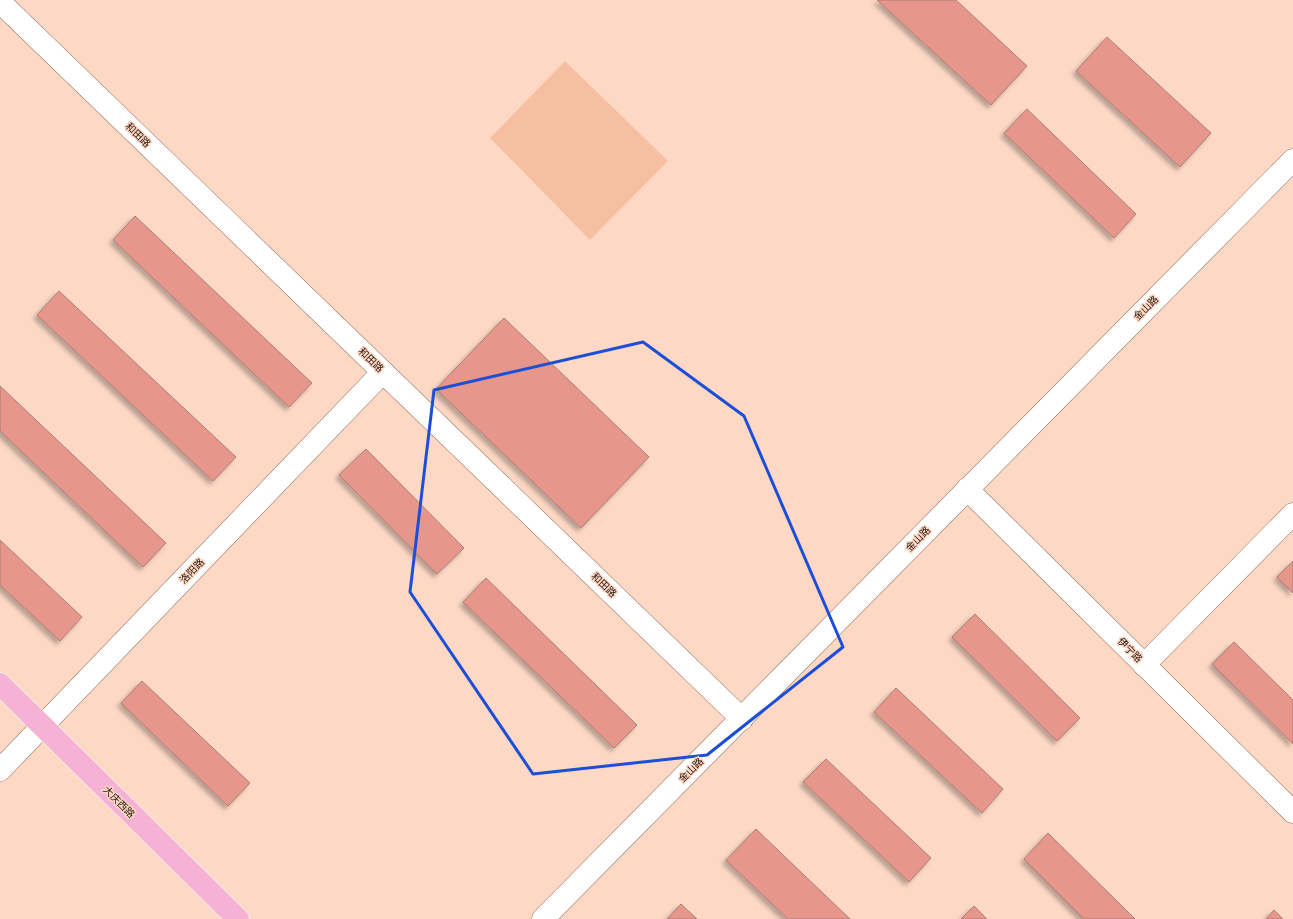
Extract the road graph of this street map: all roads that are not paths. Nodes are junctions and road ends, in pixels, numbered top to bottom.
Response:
1 (0, 2) edge
2 (1293, 160) edge
3 (383, 372) junction
4 (967, 489) junction
5 (1293, 514) edge
6 (1144, 664) junction
7 (0, 684) edge
8 (742, 718) junction
9 (43, 726) junction
10 (0, 770) edge
11 (1293, 812) edge
12 (238, 919) edge
13 (543, 919) edge

1 - 3 street, 和田路
2 - 4 street, 金山路
3 - 8 street, 和田路
3 - 9 street, 洛阳路
4 - 6 street, 伊宁路
4 - 8 street, 金山路
5 - 6 street
6 - 11 street, 伊宁路
7 - 9 main road, 大庆西路
8 - 13 street, 金山路
9 - 10 street, 洛阳路
9 - 12 main road, 大庆西路

